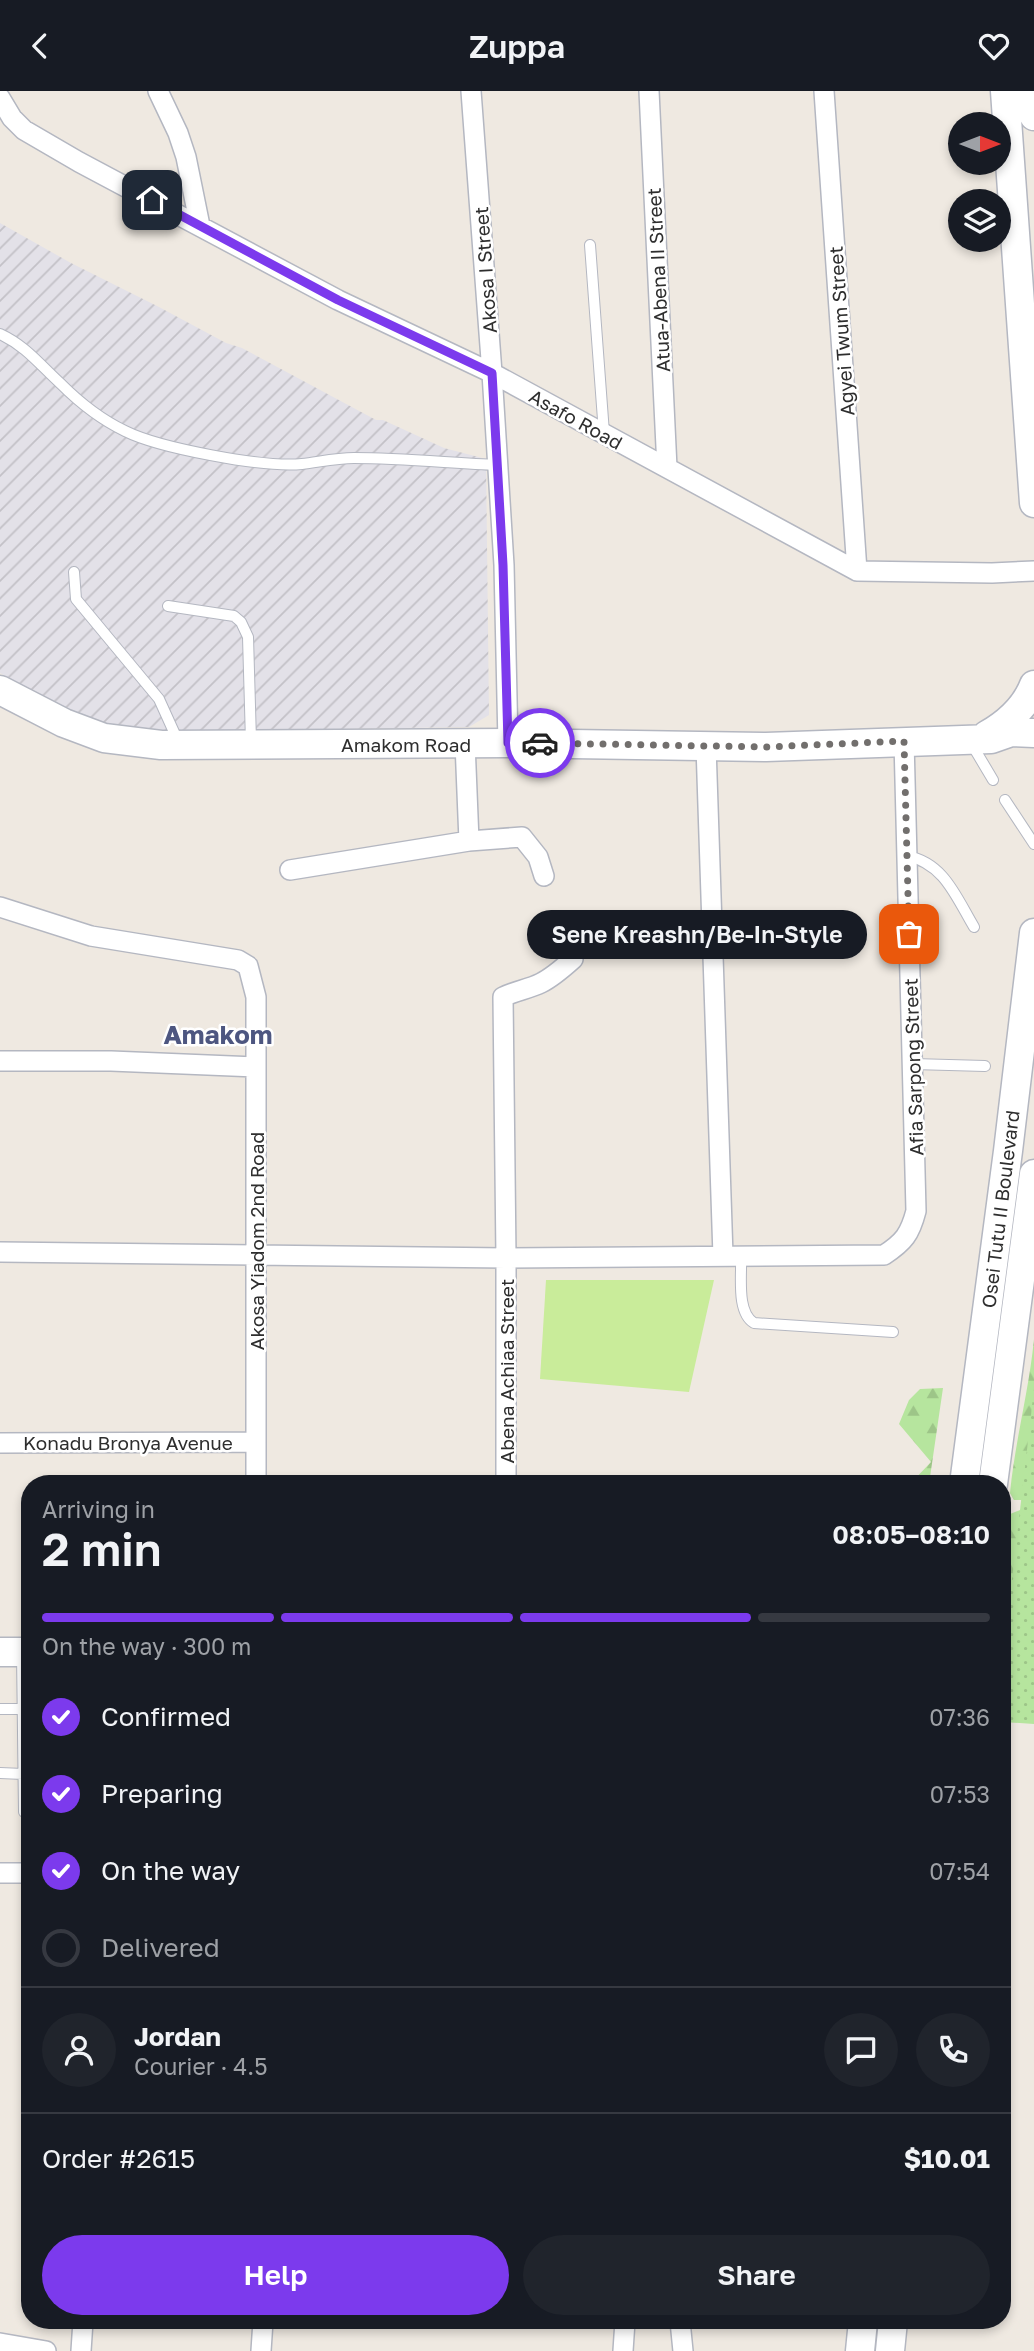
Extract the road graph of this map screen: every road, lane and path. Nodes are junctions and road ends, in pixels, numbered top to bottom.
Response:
1 (158, 91) edge
2 (471, 91) edge
3 (649, 91) edge
4 (824, 91) edge
5 (1005, 91) edge
6 (1032, 91) edge
7 (0, 98) edge
8 (1034, 115) edge
9 (200, 226) junction
10 (590, 245) dead end
11 (0, 334) edge
12 (492, 373) junction
13 (604, 434) junction
14 (498, 465) junction
15 (667, 468) junction
16 (1034, 503) edge
17 (858, 571) junction
18 (1034, 571) edge
19 (74, 572) dead end
20 (168, 606) dead end
21 (1034, 685) edge
22 (0, 690) edge
23 (1034, 733) edge
24 (980, 739) junction
25 (904, 741) junction
26 (465, 743) junction
27 (508, 743) junction
28 (179, 745) junction
29 (251, 745) junction
30 (706, 746) junction
31 (1034, 750) edge
32 (993, 780) dead end
33 (1005, 800) dead end
34 (468, 841) junction
35 (1034, 844) edge
36 (907, 856) junction
37 (290, 870) dead end
38 (544, 876) dead end
39 (0, 907) edge
40 (974, 927) dead end
41 (572, 929) dead end
42 (1034, 933) edge
43 (0, 1061) edge
44 (913, 1064) junction
45 (985, 1066) dead end
46 (256, 1067) junction
47 (1034, 1174) edge
48 (0, 1252) edge
49 (732, 1256) junction
50 (256, 1257) junction
51 (506, 1258) junction
52 (893, 1332) dead end
53 (256, 1442) junction
54 (0, 1443) edge
55 (256, 1475) edge
56 (506, 1475) edge
57 (965, 1475) edge
58 (994, 1475) edge
59 (17, 1652) edge
60 (21, 1675) edge
61 (0, 1709) edge
62 (21, 1709) edge
63 (0, 1773) edge
64 (21, 1774) edge
65 (0, 1873) edge
66 (21, 1873) edge
67 (82, 2329) edge
68 (262, 2329) edge
69 (624, 2329) edge
70 (681, 2329) edge
71 (862, 2329) edge
72 (892, 2329) edge
73 (0, 2343) edge
74 (46, 2351) edge
75 (81, 2351) edge
76 (261, 2351) edge
77 (623, 2351) edge
78 (683, 2351) edge
79 (860, 2351) edge
80 (890, 2351) edge

1 - 9 street
2 - 12 street, Akosa I Street
3 - 15 street, Atua-Abena II Street
4 - 17 street, Agyei Twum Street
5 - 16 main road
6 - 8 main road
7 - 9 street, Asafo Road
9 - 12 street, Asafo Road
10 - 13 lane
11 - 14 lane
12 - 13 street, Asafo Road
12 - 14 street, Akosa I Street
13 - 15 street, Asafo Road
14 - 27 street, Akosa I Street
15 - 17 street, Asafo Road
17 - 18 street, Asafo Road
19 - 28 lane
20 - 29 lane
21 - 24 main road
22 - 28 main road, Amakom Road
23 - 24 main road, Amakom Road
24 - 25 main road, Amakom Road
24 - 31 main road, Amakom Road
24 - 32 lane
25 - 30 main road, Amakom Road
25 - 36 street, Afia Sarpong Street
26 - 27 main road, Amakom Road
26 - 29 main road, Amakom Road
26 - 34 street
27 - 30 main road, Amakom Road
28 - 29 main road, Amakom Road
30 - 49 street
33 - 35 lane
34 - 37 street
34 - 38 street
36 - 40 lane
36 - 44 street, Afia Sarpong Street
39 - 46 street, Akosa Yiadom 2nd Road
41 - 51 street, Abena Achiaa Street
42 - 57 main road, Osei Tutu II Boulevard
43 - 46 street
44 - 45 lane
44 - 49 street, Afia Sarpong Street
46 - 50 street, Akosa Yiadom 2nd Road
47 - 58 main road, Osei Tutu II Boulevard
48 - 50 street
49 - 51 street
49 - 52 lane
50 - 51 street
50 - 53 street, Akosa Yiadom 2nd Road
51 - 56 street, Abena Achiaa Street
53 - 54 street, Konadu Bronya Avenue
53 - 55 street, Akosa Yiadom 2nd Road
59 - 60 lane
61 - 62 lane
63 - 64 lane
65 - 66 street
67 - 75 street
68 - 76 street
69 - 77 street
70 - 78 street
71 - 79 main road
72 - 80 main road
73 - 74 street

